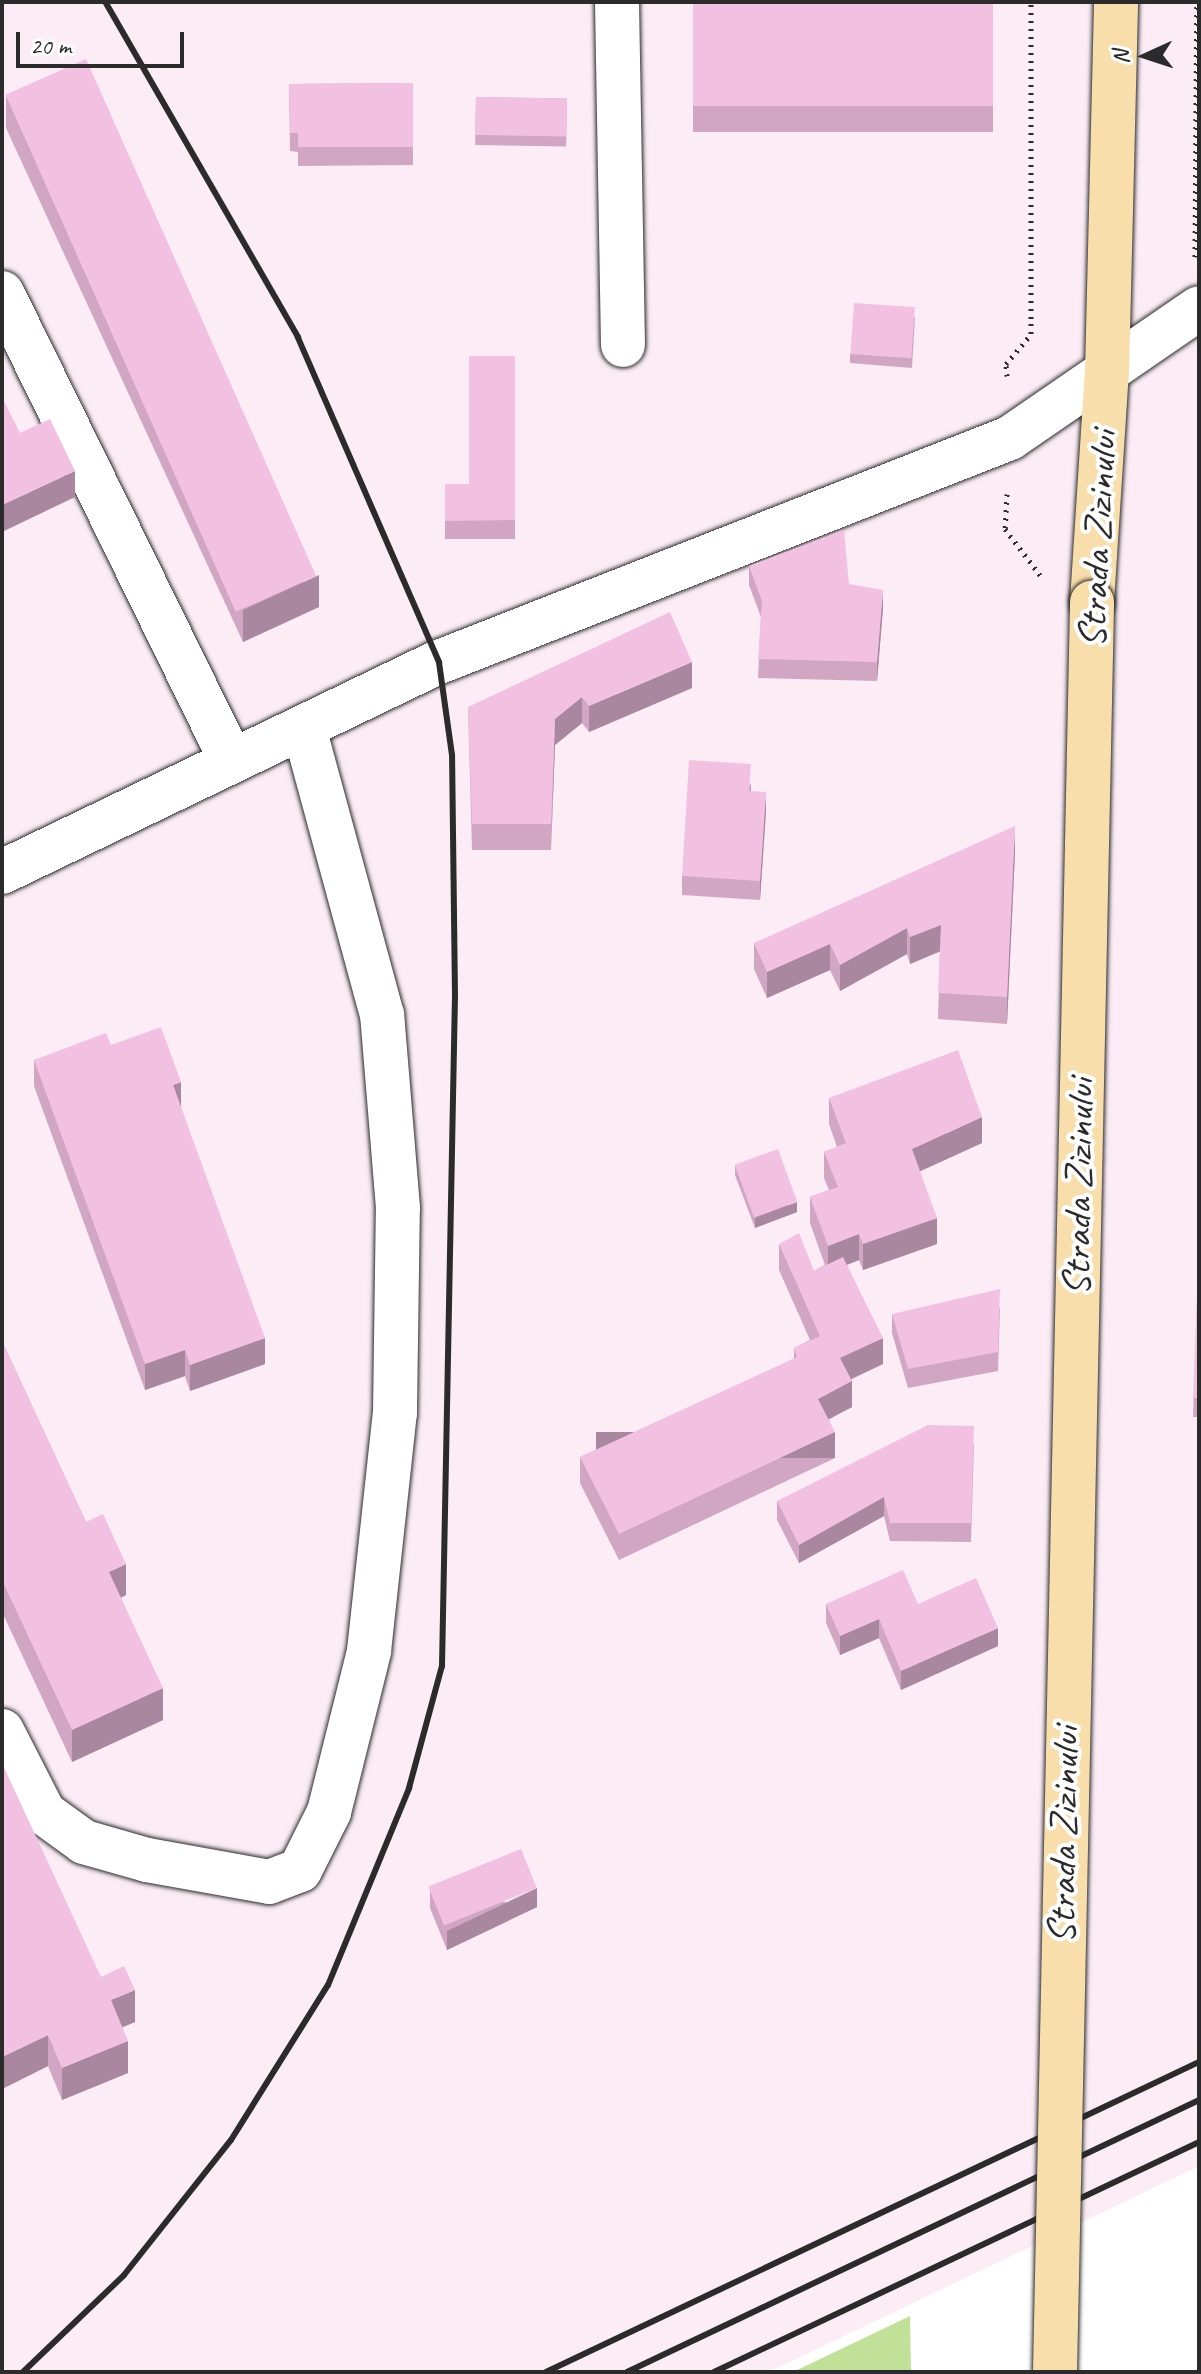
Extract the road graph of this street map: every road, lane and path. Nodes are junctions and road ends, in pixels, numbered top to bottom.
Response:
1 (617, 2) edge
2 (1031, 2) edge
3 (1116, 2) edge
4 (2, 293) edge
5 (1199, 308) edge
6 (623, 345) dead end
7 (1107, 373) junction
8 (1010, 438) junction
9 (1045, 592) dead end
10 (304, 727) junction
11 (232, 762) junction
12 (2, 872) edge
13 (2, 1731) edge
14 (1055, 2372) edge

1 - 6 lane
2 - 8 path
3 - 7 main road, Strada Zizinului
4 - 11 lane
5 - 7 lane
7 - 8 lane
7 - 14 main road, Strada Zizinului, bridge
8 - 9 path
8 - 10 lane
10 - 11 lane
10 - 13 lane
11 - 12 lane

